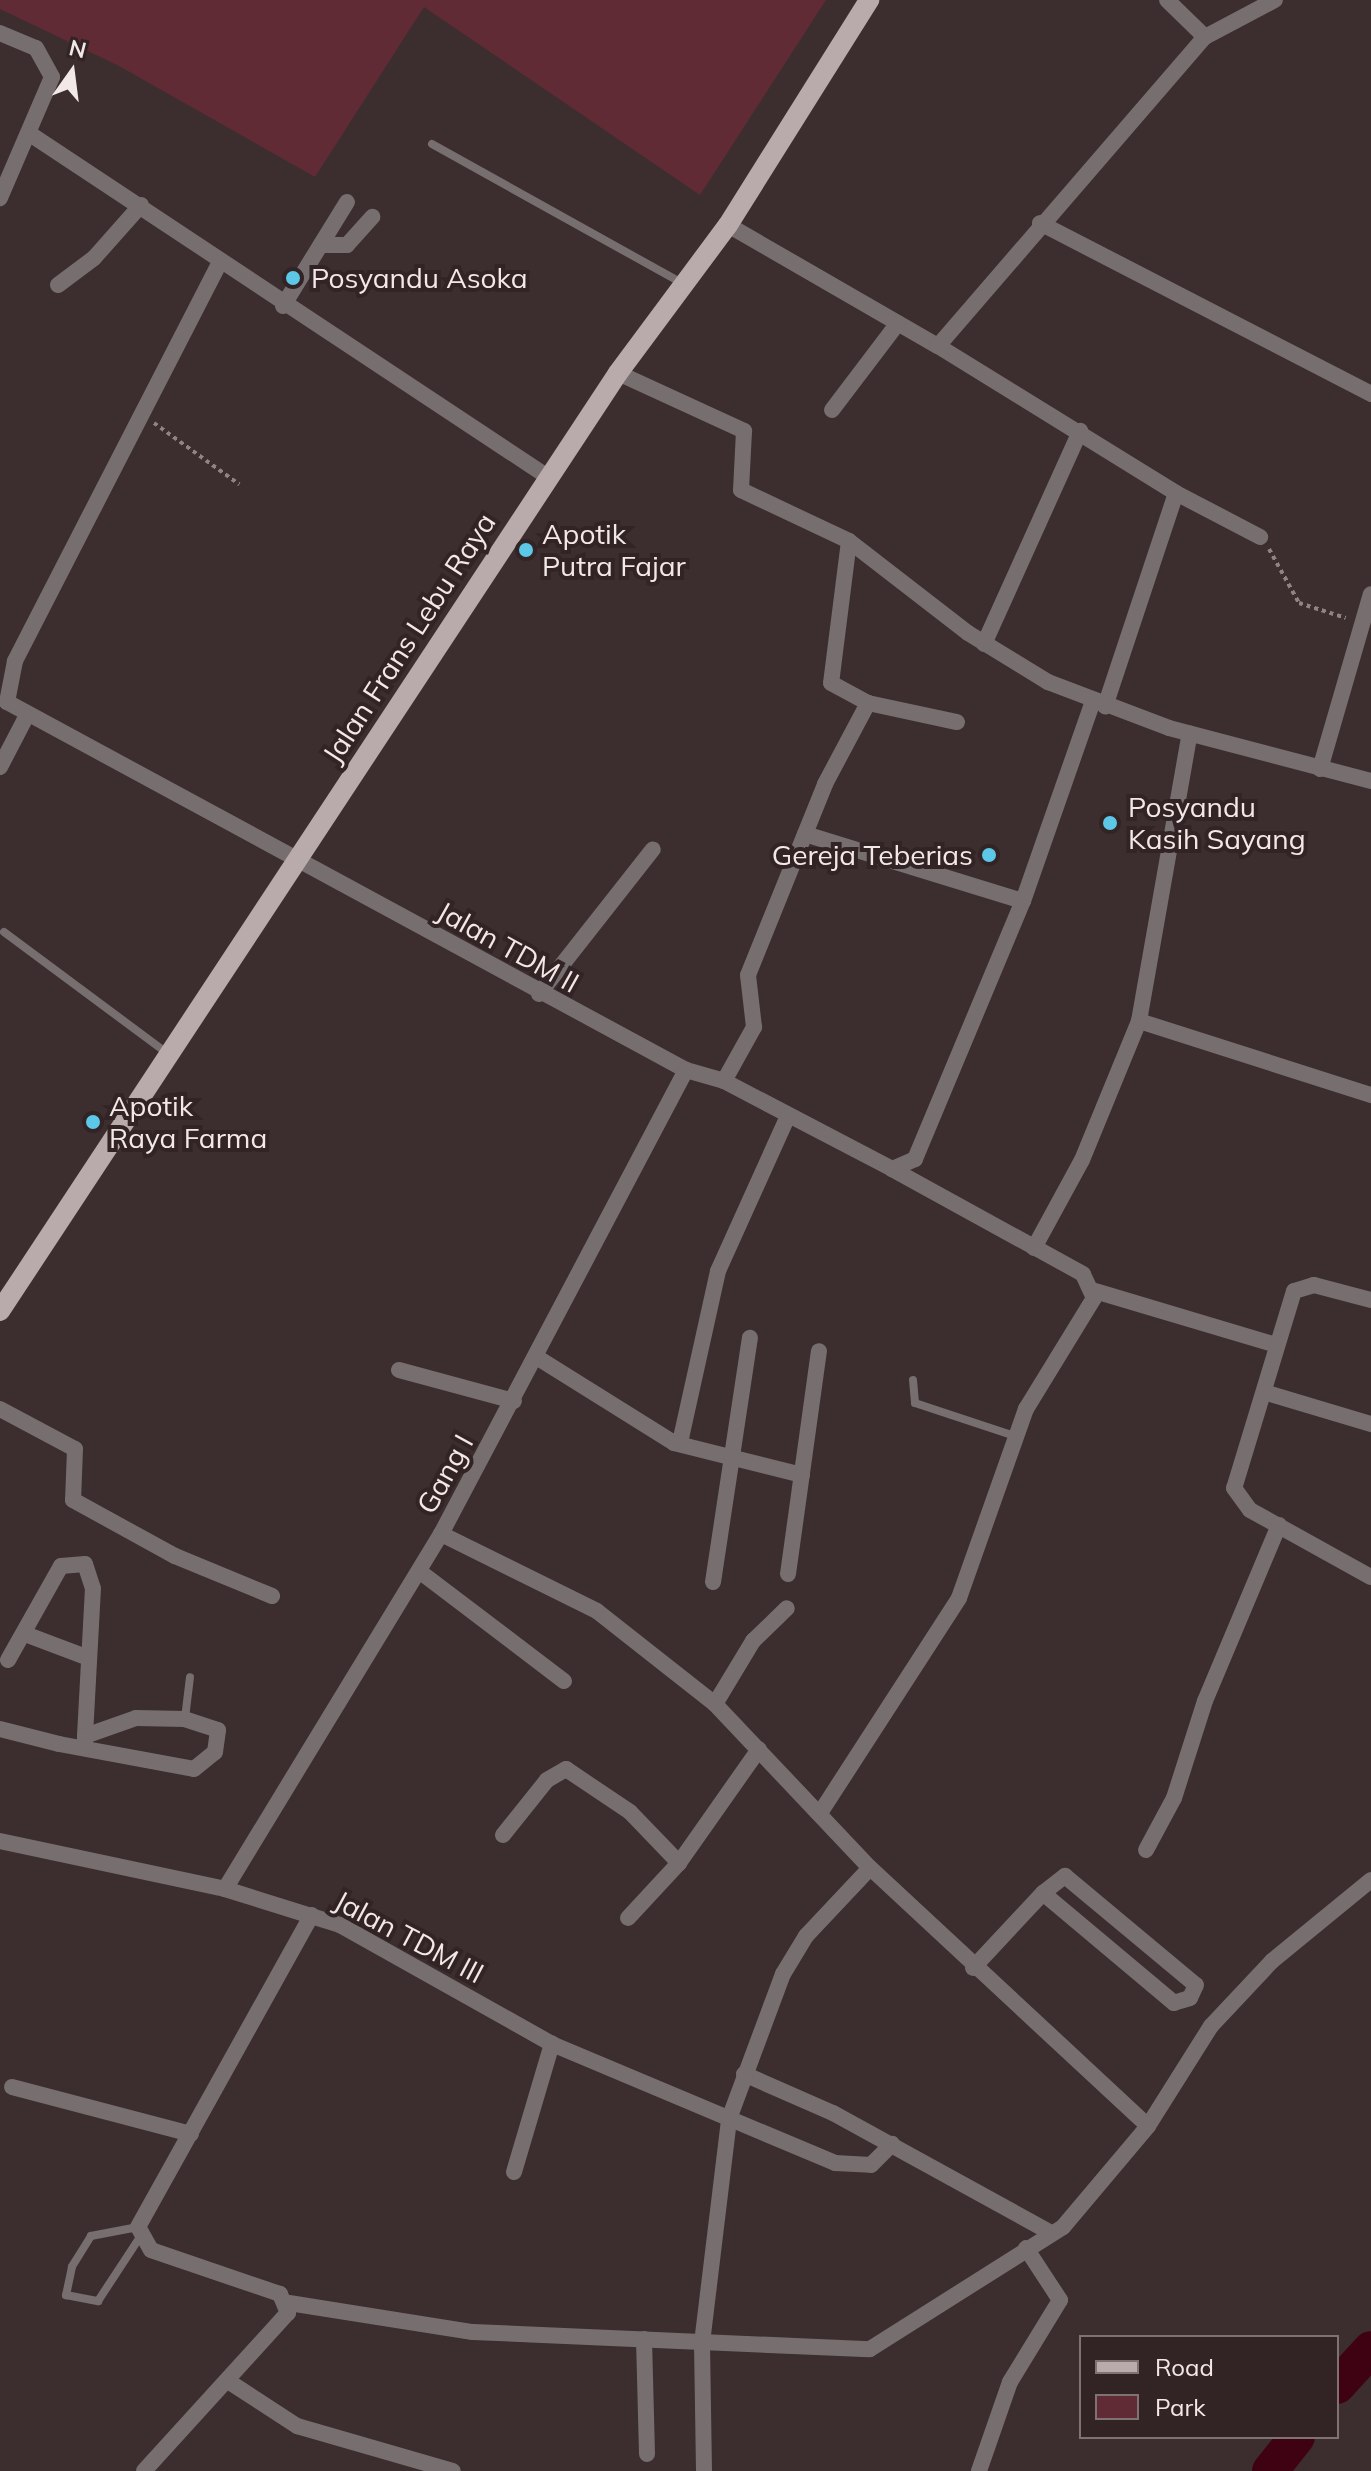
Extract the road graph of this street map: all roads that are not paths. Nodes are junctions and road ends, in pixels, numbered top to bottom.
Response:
1 (869, 0) edge
2 (1167, 0) edge
3 (1275, 0) edge
4 (0, 33) edge
5 (1205, 37) junction
6 (30, 134) junction
7 (432, 144) dead end
8 (0, 198) edge
9 (347, 202) dead end
10 (141, 205) junction
11 (372, 217) dead end
12 (1040, 223) junction
13 (728, 225) junction
14 (321, 245) junction
15 (220, 262) junction
16 (680, 282) junction
17 (58, 285) dead end
18 (283, 306) junction
19 (898, 323) junction
20 (938, 346) junction
21 (618, 373) junction
22 (1371, 394) edge
23 (832, 410) dead end
24 (1080, 431) junction
25 (548, 477) junction
26 (1176, 493) junction
27 (1260, 537) road end
28 (849, 541) junction
29 (1371, 594) edge
30 (984, 644) junction
31 (3, 701) edge
32 (868, 703) junction
33 (1099, 704) junction
34 (26, 717) junction
35 (957, 722) dead end
36 (1190, 733) junction
37 (0, 767) edge
38 (1320, 769) junction
39 (1371, 781) edge
40 (805, 834) junction
41 (653, 849) dead end
42 (295, 859) junction
43 (1023, 901) junction
44 (4, 932) dead end
45 (539, 994) junction
46 (1139, 1021) junction
47 (169, 1054) junction
48 (692, 1071) junction
49 (724, 1081) junction
50 (1371, 1095) edge
51 (788, 1116) junction
52 (892, 1169) junction
53 (1034, 1248) junction
54 (1095, 1291) junction
55 (1371, 1300) edge
56 (0, 1311) edge
57 (750, 1338) dead end
58 (1276, 1345) junction
59 (819, 1351) dead end
60 (538, 1358) junction
61 (399, 1370) dead end
62 (913, 1380) dead end
63 (1264, 1392) junction
64 (514, 1401) junction
65 (0, 1409) edge
66 (1371, 1424) edge
67 (1015, 1436) junction
68 (674, 1443) junction
69 (730, 1458) junction
70 (802, 1475) junction
71 (1279, 1525) junction
72 (441, 1534) junction
73 (419, 1571) junction
74 (788, 1574) dead end
75 (1371, 1577) edge
76 (713, 1582) dead end
77 (272, 1596) dead end
78 (787, 1608) dead end
79 (25, 1634) junction
80 (89, 1658) junction
81 (8, 1660) dead end
82 (190, 1677) dead end
83 (564, 1681) dead end
84 (715, 1704) junction
85 (185, 1719) junction
86 (0, 1729) edge
87 (85, 1742) junction
88 (759, 1749) junction
89 (822, 1810) junction
90 (503, 1835) dead end
91 (0, 1841) edge
92 (1146, 1850) dead end
93 (679, 1863) junction
94 (870, 1868) junction
95 (1371, 1880) edge
96 (225, 1889) junction
97 (1043, 1893) junction
98 (312, 1915) junction
99 (628, 1918) dead end
100 (973, 1968) junction
101 (552, 2044) junction
102 (744, 2074) junction
103 (12, 2087) dead end
104 (729, 2119) junction
105 (1148, 2126) junction
106 (191, 2134) junction
107 (892, 2144) junction
108 (514, 2172) dead end
109 (139, 2232) junction
110 (1051, 2233) junction
111 (1026, 2248) junction
112 (289, 2303) junction
113 (644, 2339) junction
114 (702, 2343) junction
115 (231, 2383) junction
116 (647, 2454) dead end
117 (144, 2471) edge
118 (453, 2471) edge
119 (704, 2471) edge
120 (979, 2471) edge

1 - 13 main road, Jalan Frans Lebu Raya
2 - 5 street
3 - 5 street
4 - 6 street
5 - 12 street
6 - 8 street
6 - 10 street
7 - 16 lane
9 - 14 street
10 - 15 street
10 - 17 street
11 - 14 street
12 - 20 street
12 - 22 street
13 - 16 main road, Jalan Frans Lebu Raya
13 - 19 street
14 - 18 street
15 - 18 street
15 - 31 street
16 - 21 main road, Jalan Frans Lebu Raya
18 - 25 street
19 - 20 street
19 - 23 street
20 - 24 street
21 - 25 main road, Jalan Frans Lebu Raya
21 - 28 street
24 - 26 street
24 - 30 street
25 - 42 main road, Jalan Frans Lebu Raya
26 - 27 street
26 - 33 street
28 - 30 street
28 - 32 street
29 - 38 street
30 - 33 street
31 - 34 street, Jalan TDM II
32 - 35 street
32 - 40 street
33 - 36 street
33 - 43 street
34 - 37 street
34 - 42 street, Jalan TDM II
36 - 38 street
36 - 46 street
38 - 39 street
40 - 43 street
40 - 49 street
41 - 45 street
42 - 45 street, Jalan TDM II
42 - 47 main road, Jalan Frans Lebu Raya
43 - 52 street
44 - 47 lane
45 - 48 street, Jalan TDM II
46 - 50 street
46 - 53 street
47 - 56 main road, Jalan Frans Lebu Raya
48 - 49 street, Jalan TDM II
48 - 60 street, Gang I
49 - 51 street, Jalan TDM II
51 - 52 street, Jalan TDM II
51 - 68 street
52 - 53 street, Jalan TDM II
53 - 54 street, Jalan TDM II
54 - 58 street
54 - 67 street
55 - 58 street
57 - 69 street
58 - 63 street
59 - 70 street
60 - 64 street, Gang I
60 - 68 street
61 - 64 street
62 - 67 lane
63 - 66 street
63 - 71 street
64 - 72 street, Gang I
65 - 77 street
67 - 89 street
68 - 69 street
69 - 70 street
69 - 76 street
70 - 74 street
71 - 75 street
71 - 92 street
72 - 73 street, Gang I
72 - 84 street
73 - 83 street
73 - 96 street, Gang I
78 - 84 street
79 - 80 street
79 - 80 street
79 - 81 street
80 - 87 street
82 - 85 lane
84 - 88 street
85 - 87 street
85 - 87 street
86 - 87 street
88 - 89 street
88 - 93 street
89 - 94 street
90 - 93 street
91 - 96 street, Jalan TDM III
93 - 99 street
94 - 100 street
94 - 102 street
95 - 105 street
96 - 98 street, Jalan TDM III
97 - 97 street
97 - 100 street
98 - 101 street, Jalan TDM III
98 - 106 street
100 - 105 street
101 - 104 street, Jalan TDM III
101 - 108 street
102 - 104 street
102 - 107 street
103 - 106 street
104 - 107 street, Jalan TDM III
104 - 114 street
105 - 110 street
106 - 109 street
107 - 110 street
109 - 109 lane
109 - 112 street
110 - 111 street
111 - 114 street
111 - 120 street
112 - 113 street
112 - 115 street
113 - 114 street
113 - 116 street
114 - 119 street
115 - 117 street
115 - 118 street

